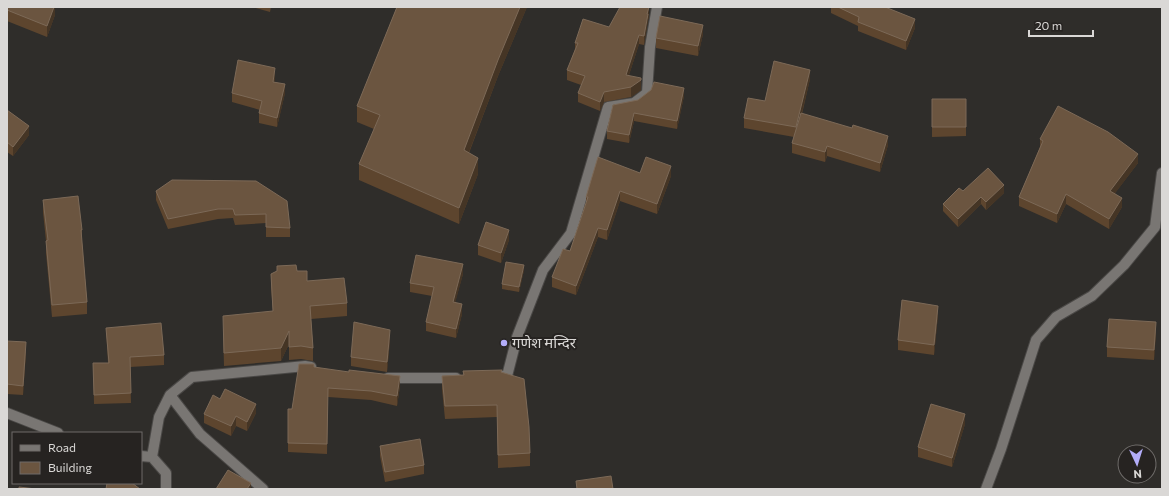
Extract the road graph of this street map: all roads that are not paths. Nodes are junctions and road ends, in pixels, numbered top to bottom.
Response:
1 (657, 7) edge
2 (1162, 172) edge
3 (321, 369) edge
4 (376, 376) edge
5 (483, 377) edge
6 (468, 378) edge
7 (170, 395) junction
8 (7, 413) edge
9 (55, 432) edge
10 (142, 456) edge
11 (152, 457) junction
12 (166, 489) edge
13 (263, 489) edge
14 (986, 489) edge

1 - 5 street
2 - 14 street
3 - 7 street
4 - 6 street
7 - 11 street
7 - 13 street
8 - 9 street
10 - 11 street
11 - 12 street

